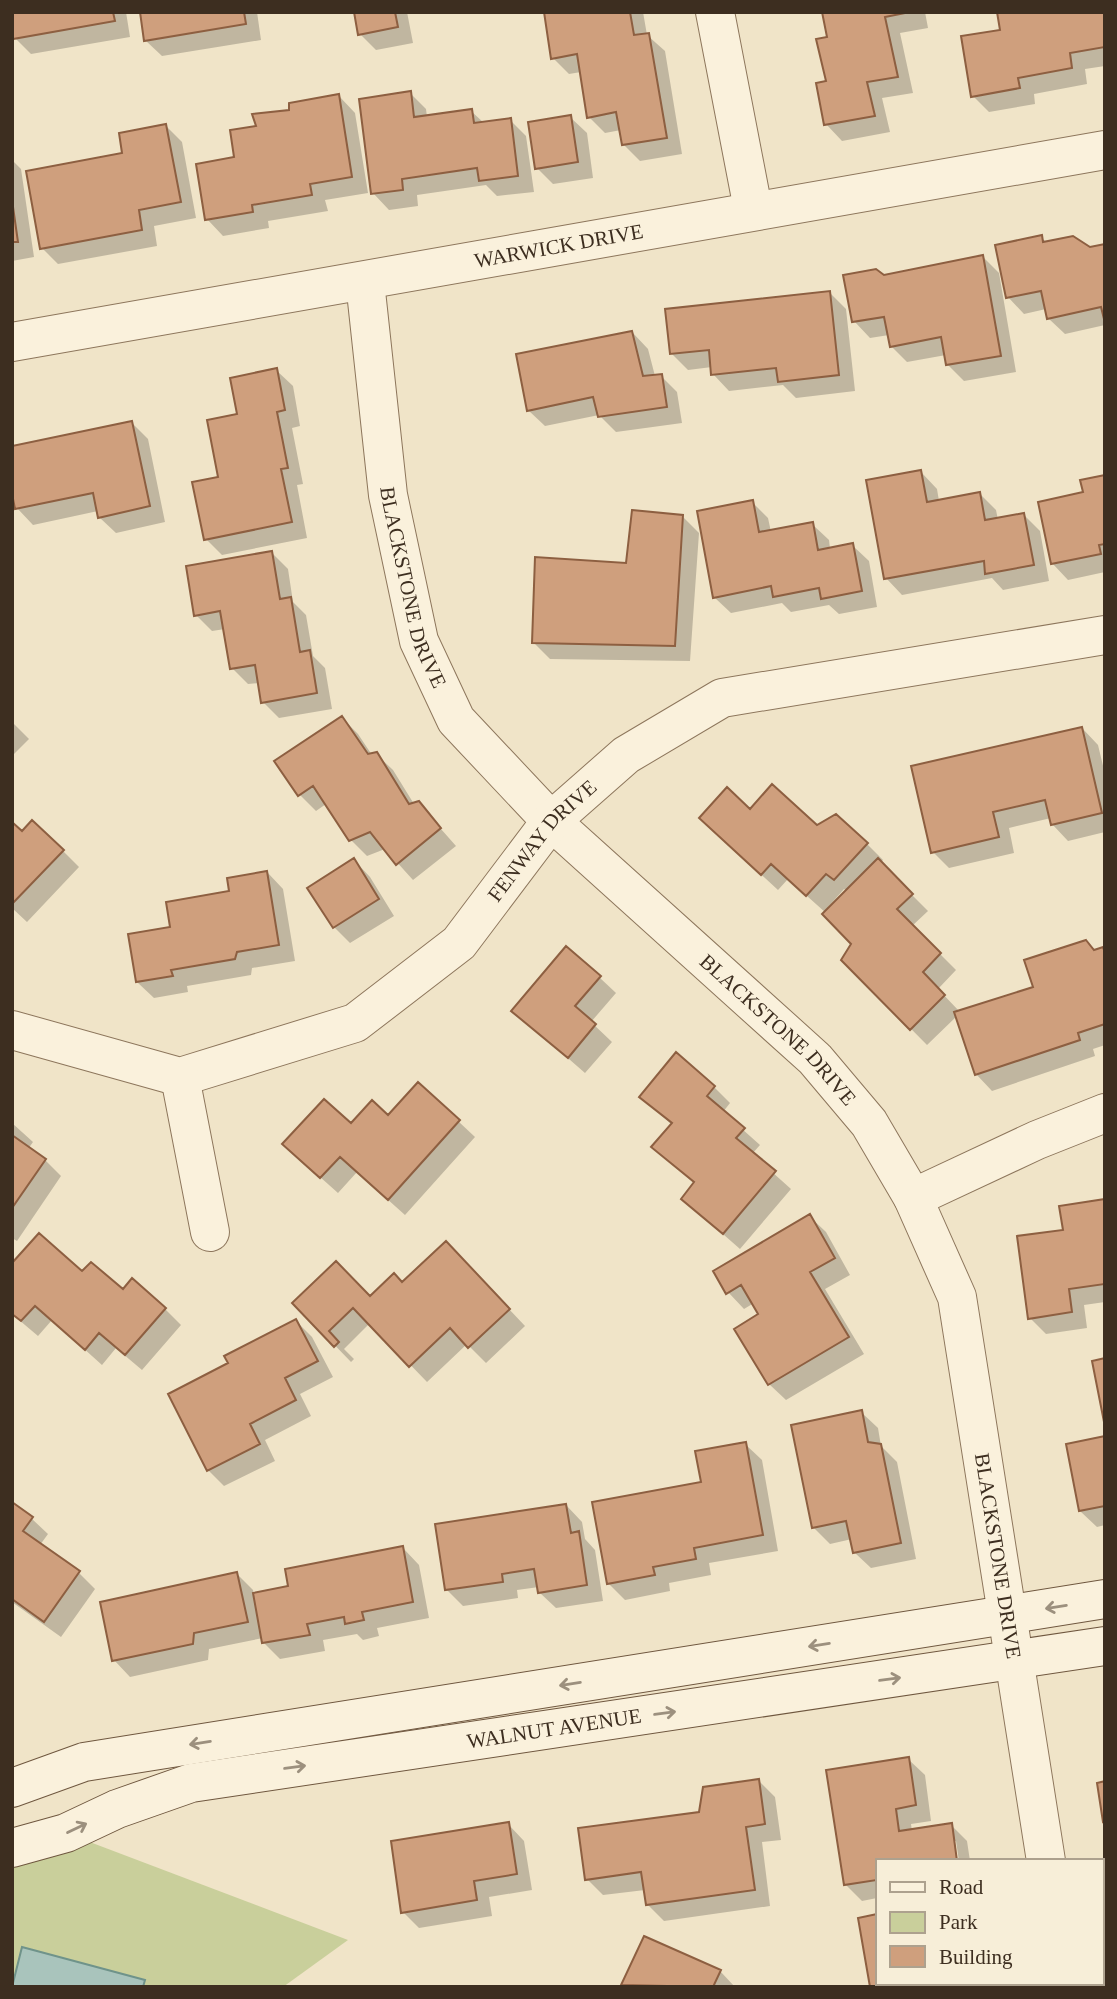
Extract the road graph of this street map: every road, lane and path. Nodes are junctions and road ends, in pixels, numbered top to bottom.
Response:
1 (715, 12) edge
2 (1105, 150) edge
3 (753, 209) junction
4 (365, 282) junction
5 (12, 342) edge
6 (1105, 635) edge
7 (551, 821) junction
8 (12, 1030) edge
9 (180, 1077) junction
10 (1105, 1113) edge
11 (913, 1198) junction
12 (210, 1232) dead end
13 (1105, 1599) edge
14 (1007, 1615) junction
15 (1105, 1646) edge
16 (1014, 1661) junction
17 (12, 1788) edge
18 (12, 1848) edge
19 (1046, 1859) edge

1 - 3 street
2 - 3 street, WARWICK DRIVE
3 - 4 street, WARWICK DRIVE
4 - 5 street, WARWICK DRIVE
4 - 7 street, BLACKSTONE DRIVE
6 - 7 street, FENWAY DRIVE
7 - 9 street, FENWAY DRIVE
7 - 11 street, BLACKSTONE DRIVE
8 - 9 street
9 - 12 street
10 - 11 street
11 - 14 street, BLACKSTONE DRIVE
13 -> 14 street, WALNUT AVENUE
14 - 16 street, BLACKSTONE DRIVE
14 -> 17 street, WALNUT AVENUE
15 - 16 street, WALNUT AVENUE
18 -> 16 street, WALNUT AVENUE
16 - 19 street, BLACKSTONE DRIVE

